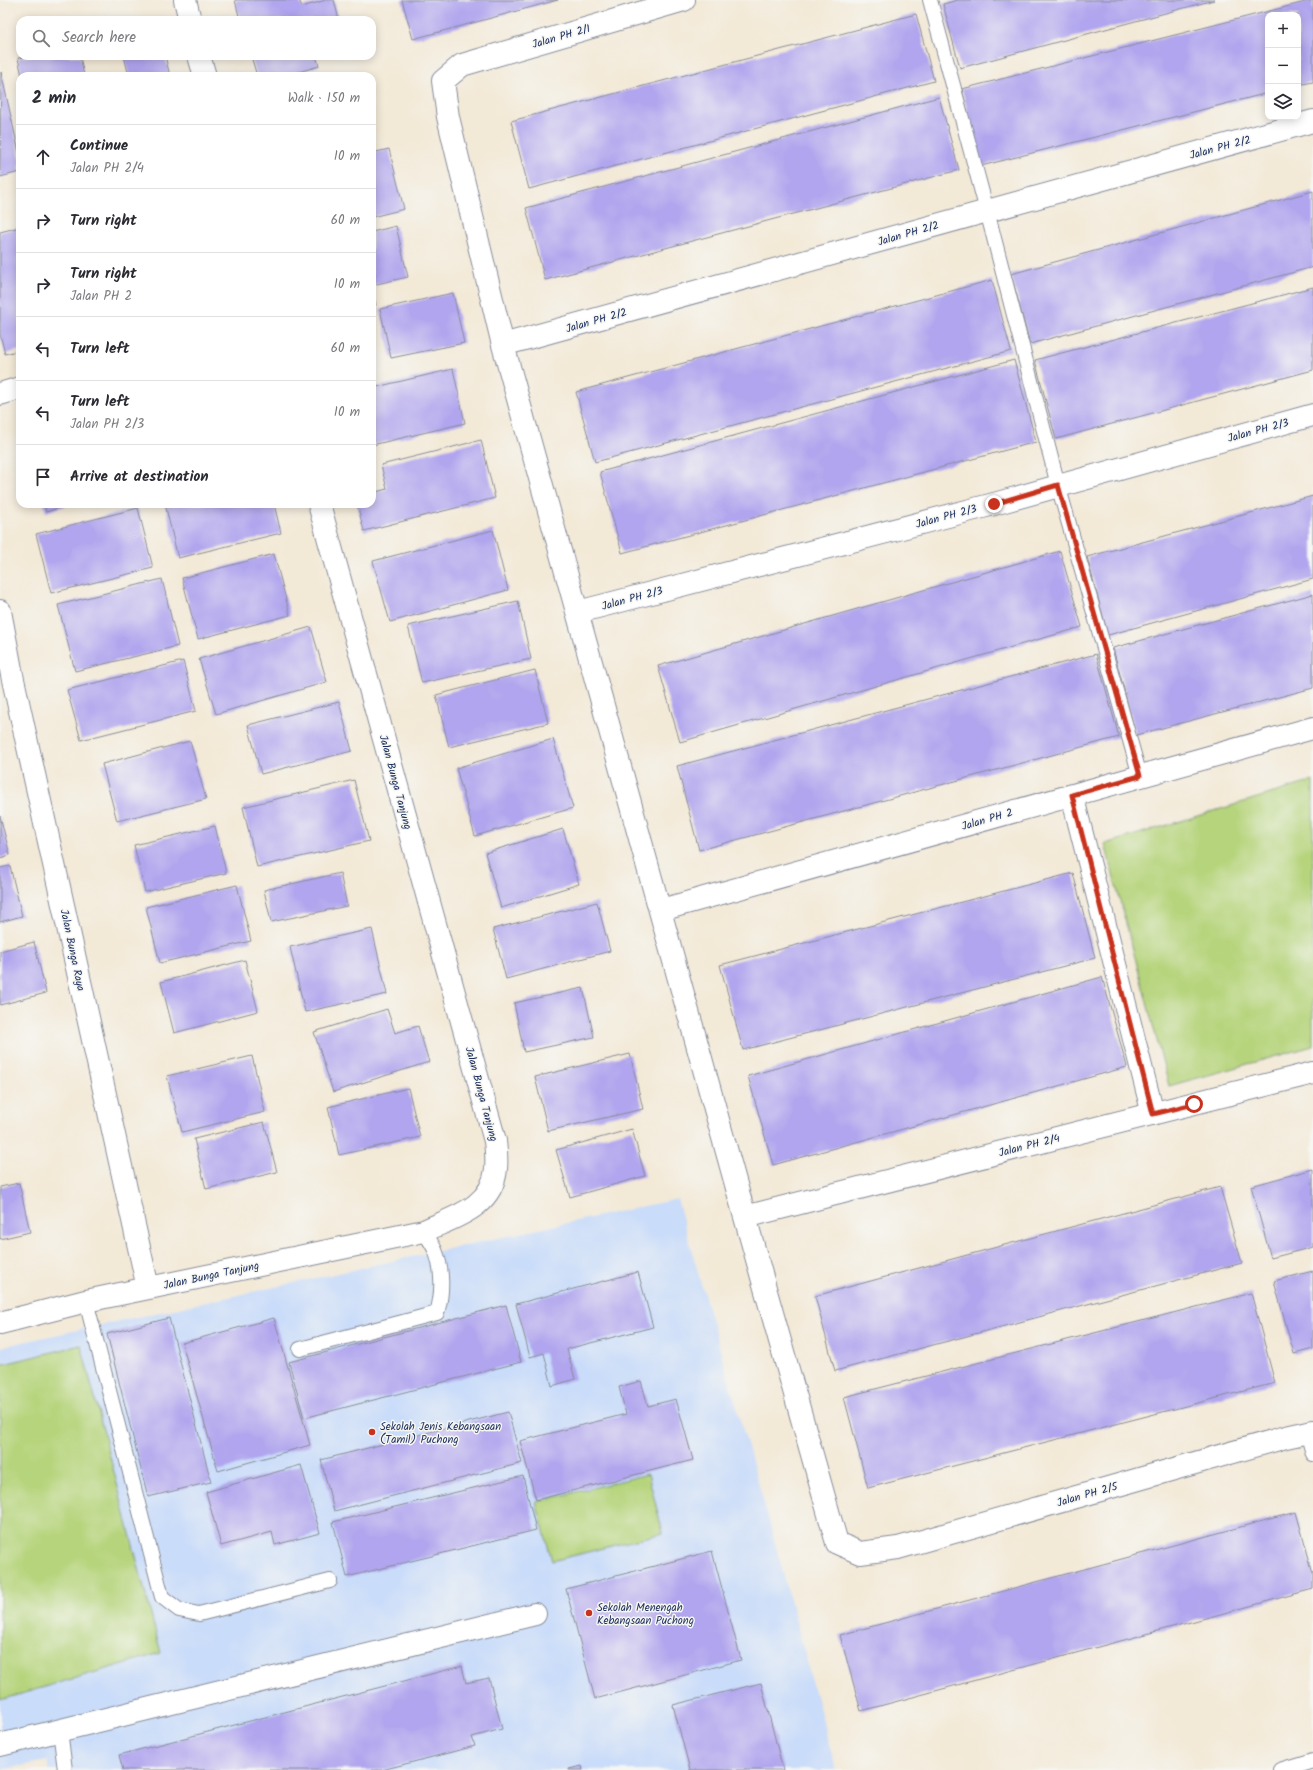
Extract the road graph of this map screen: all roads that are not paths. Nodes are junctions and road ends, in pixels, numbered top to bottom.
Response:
1 (185, 0) edge
2 (684, 0) edge
3 (930, 0) edge
4 (189, 16) edge
5 (200, 60) edge
6 (204, 72) edge
7 (1313, 121) edge
8 (987, 211) junction
9 (503, 346) junction
10 (16, 389) edge
11 (0, 394) edge
12 (1313, 415) edge
13 (1058, 485) junction
14 (320, 508) edge
15 (0, 611) edge
16 (578, 612) junction
17 (1313, 728) edge
18 (1140, 776) junction
19 (1072, 795) junction
20 (661, 910) junction
21 (1313, 1073) edge
22 (1153, 1114) junction
23 (745, 1217) junction
24 (424, 1231) junction
25 (148, 1288) junction
26 (86, 1301) junction
27 (0, 1323) edge
28 (300, 1349) dead end
29 (1310, 1432) edge
30 (1313, 1454) edge
31 (330, 1580) dead end
32 (535, 1614) dead end
33 (60, 1730) junction
34 (0, 1745) edge
35 (1313, 1760) edge
36 (65, 1770) edge
37 (1280, 1770) edge

1 - 4 street
2 - 9 street, Jalan PH 2/1
3 - 8 lane
5 - 6 street
7 - 8 street, Jalan PH 2/2
8 - 9 street, Jalan PH 2/2
8 - 13 lane
9 - 16 street
10 - 11 street
12 - 13 street, Jalan PH 2/3
13 - 16 street, Jalan PH 2/3
13 - 18 lane
14 - 24 street, Jalan Bunga Tanjung
15 - 25 street, Jalan Bunga Raya
16 - 20 street
17 - 18 street, Jalan PH 2
18 - 19 street, Jalan PH 2
19 - 20 street, Jalan PH 2
19 - 22 street
20 - 23 street
21 - 22 street, Jalan PH 2/4
22 - 23 street, Jalan PH 2/4
23 - 29 street, Jalan PH 2/5
24 - 25 street, Jalan Bunga Tanjung
24 - 28 lane
25 - 26 street, Jalan Bunga Tanjung
26 - 27 street, Jalan Bunga Tanjung
26 - 31 lane
29 - 30 lane
32 - 33 street
33 - 34 street
33 - 36 lane
35 - 37 lane

